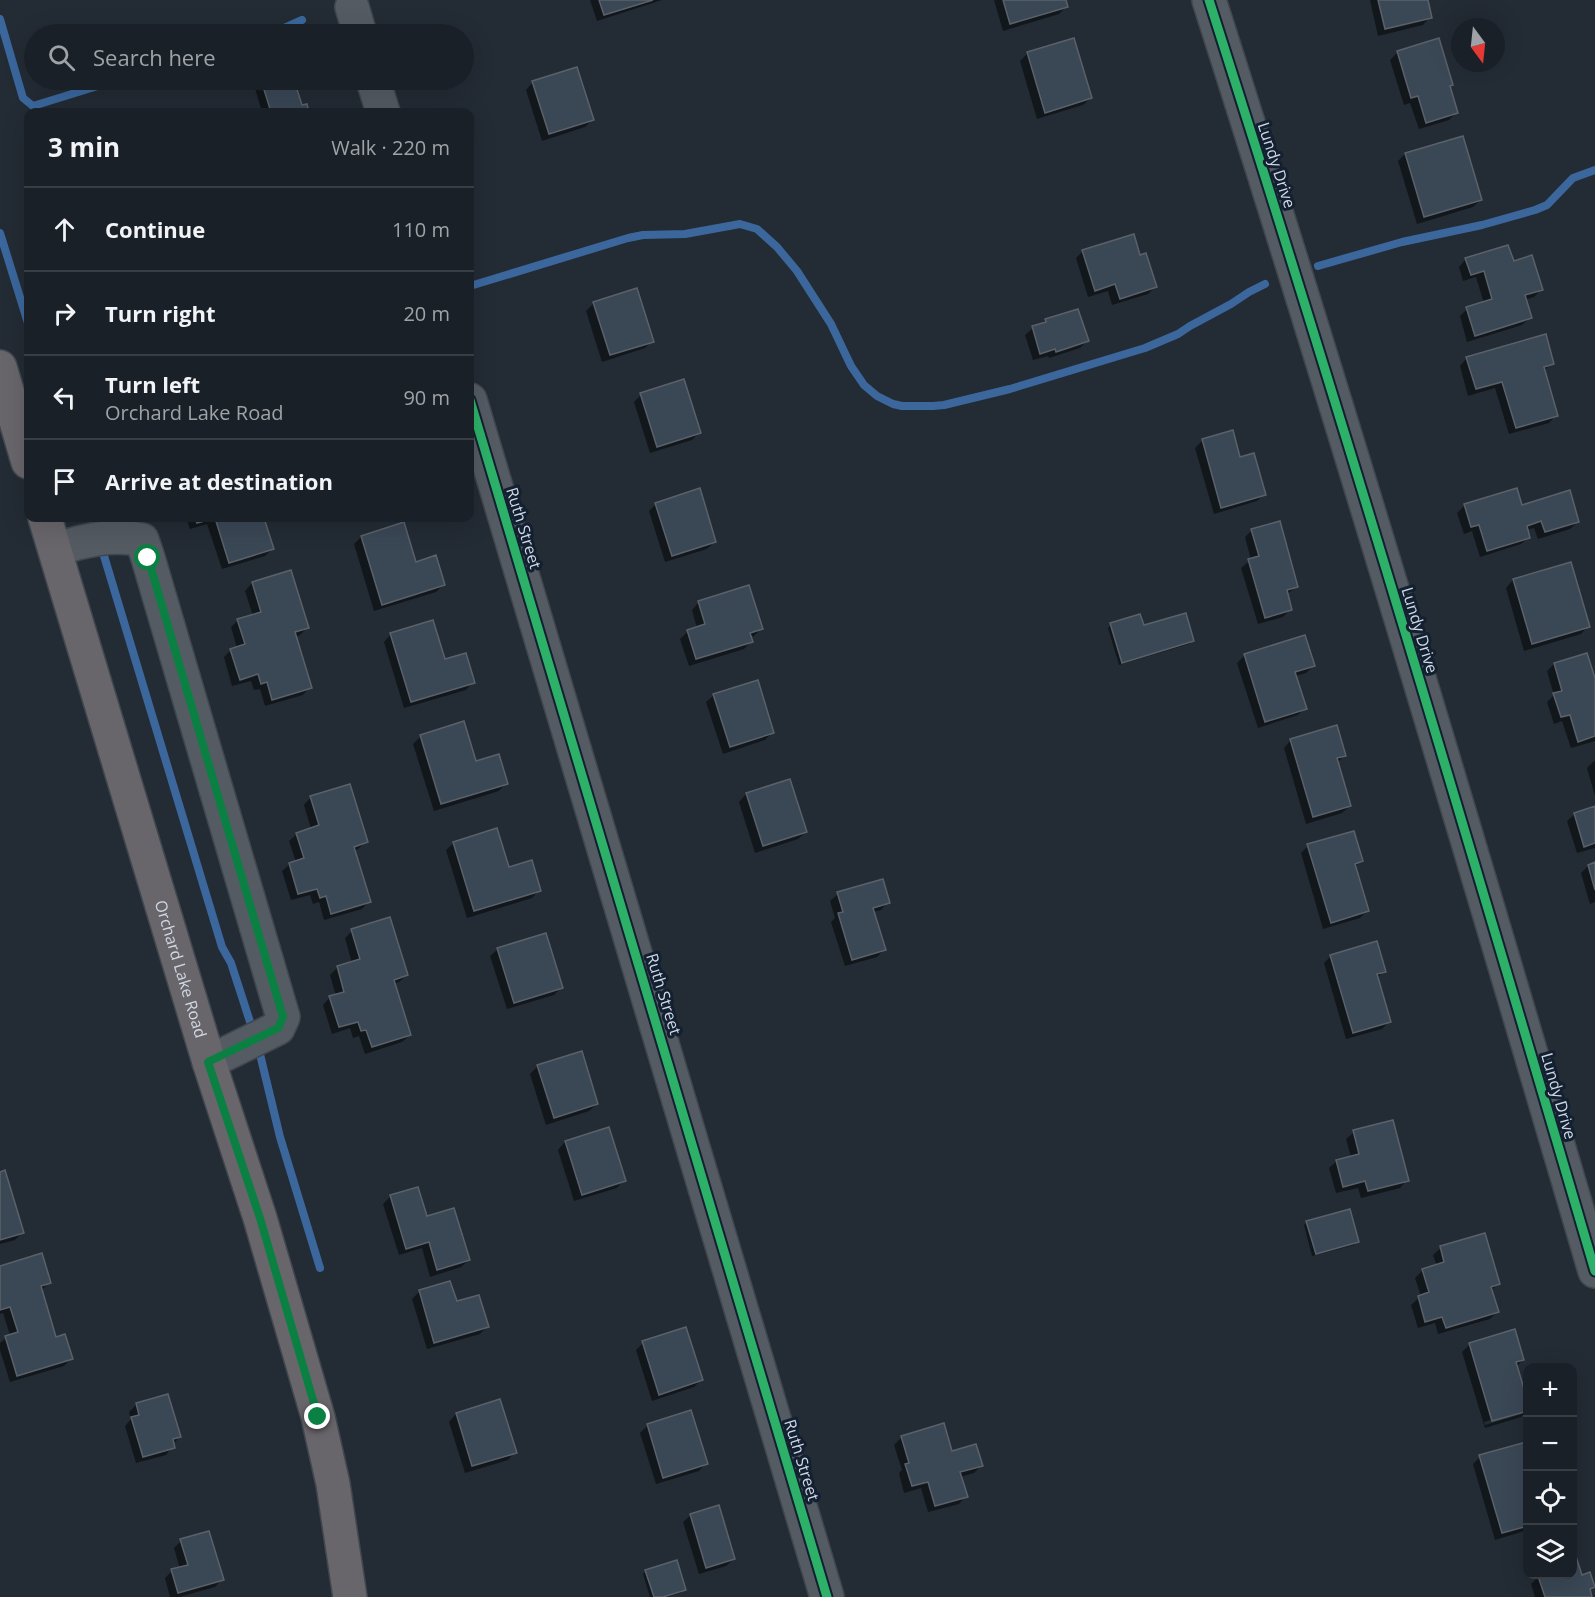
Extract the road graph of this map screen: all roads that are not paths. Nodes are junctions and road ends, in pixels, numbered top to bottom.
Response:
1 (1209, 0) edge
2 (376, 90) edge
3 (382, 108) edge
4 (0, 367) edge
5 (474, 413) edge
6 (24, 448) edge
7 (46, 522) edge
8 (55, 549) junction
9 (208, 1062) junction
10 (1595, 1271) edge
11 (350, 1597) edge
12 (827, 1597) edge

1 - 10 street, Lundy Drive
2 - 3 street
4 - 6 main road
5 - 12 street, Ruth Street
7 - 8 main road, Orchard Lake Road
8 - 9 main road, Orchard Lake Road
8 - 9 street
9 - 11 main road, Orchard Lake Road

